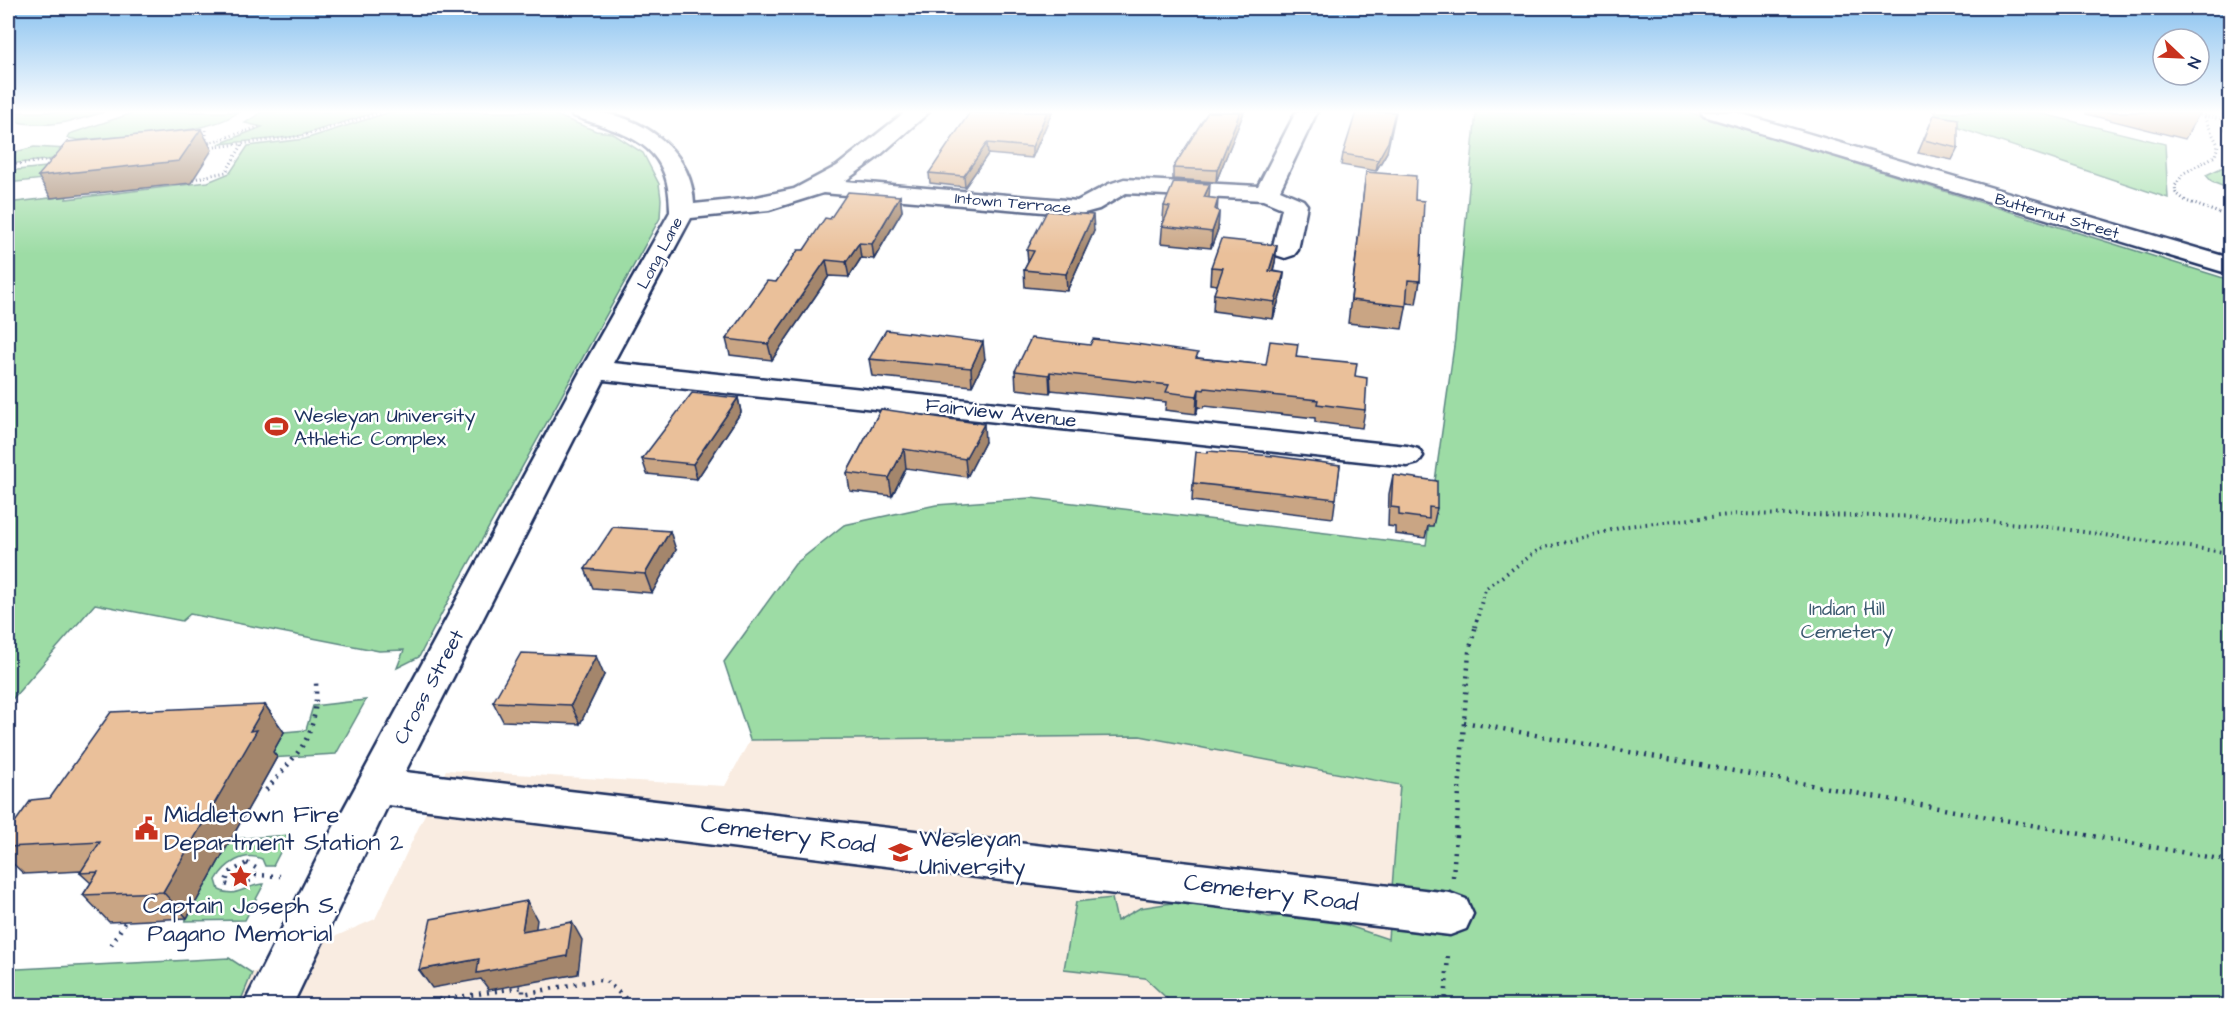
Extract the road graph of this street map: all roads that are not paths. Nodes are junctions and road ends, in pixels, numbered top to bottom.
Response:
1 (670, 159) edge
2 (859, 159) edge
3 (1282, 159) edge
4 (1867, 159) edge
5 (819, 186) junction
6 (1268, 193) junction
7 (682, 212) junction
8 (1285, 250) dead end
9 (2230, 266) edge
10 (595, 370) junction
11 (1407, 456) dead end
12 (376, 786) junction
13 (1450, 914) road end
14 (267, 1005) edge

1 - 7 street, Long Lane
2 - 5 street
3 - 6 street
4 - 9 street, Butternut Street
5 - 6 street, Intown Terrace
5 - 7 street
6 - 8 street, Intown Terrace
7 - 10 street, Long Lane
10 - 11 street, Fairview Avenue
10 - 12 street, Cross Street
12 - 13 street, Cemetery Road
12 - 14 street, Cross Street

